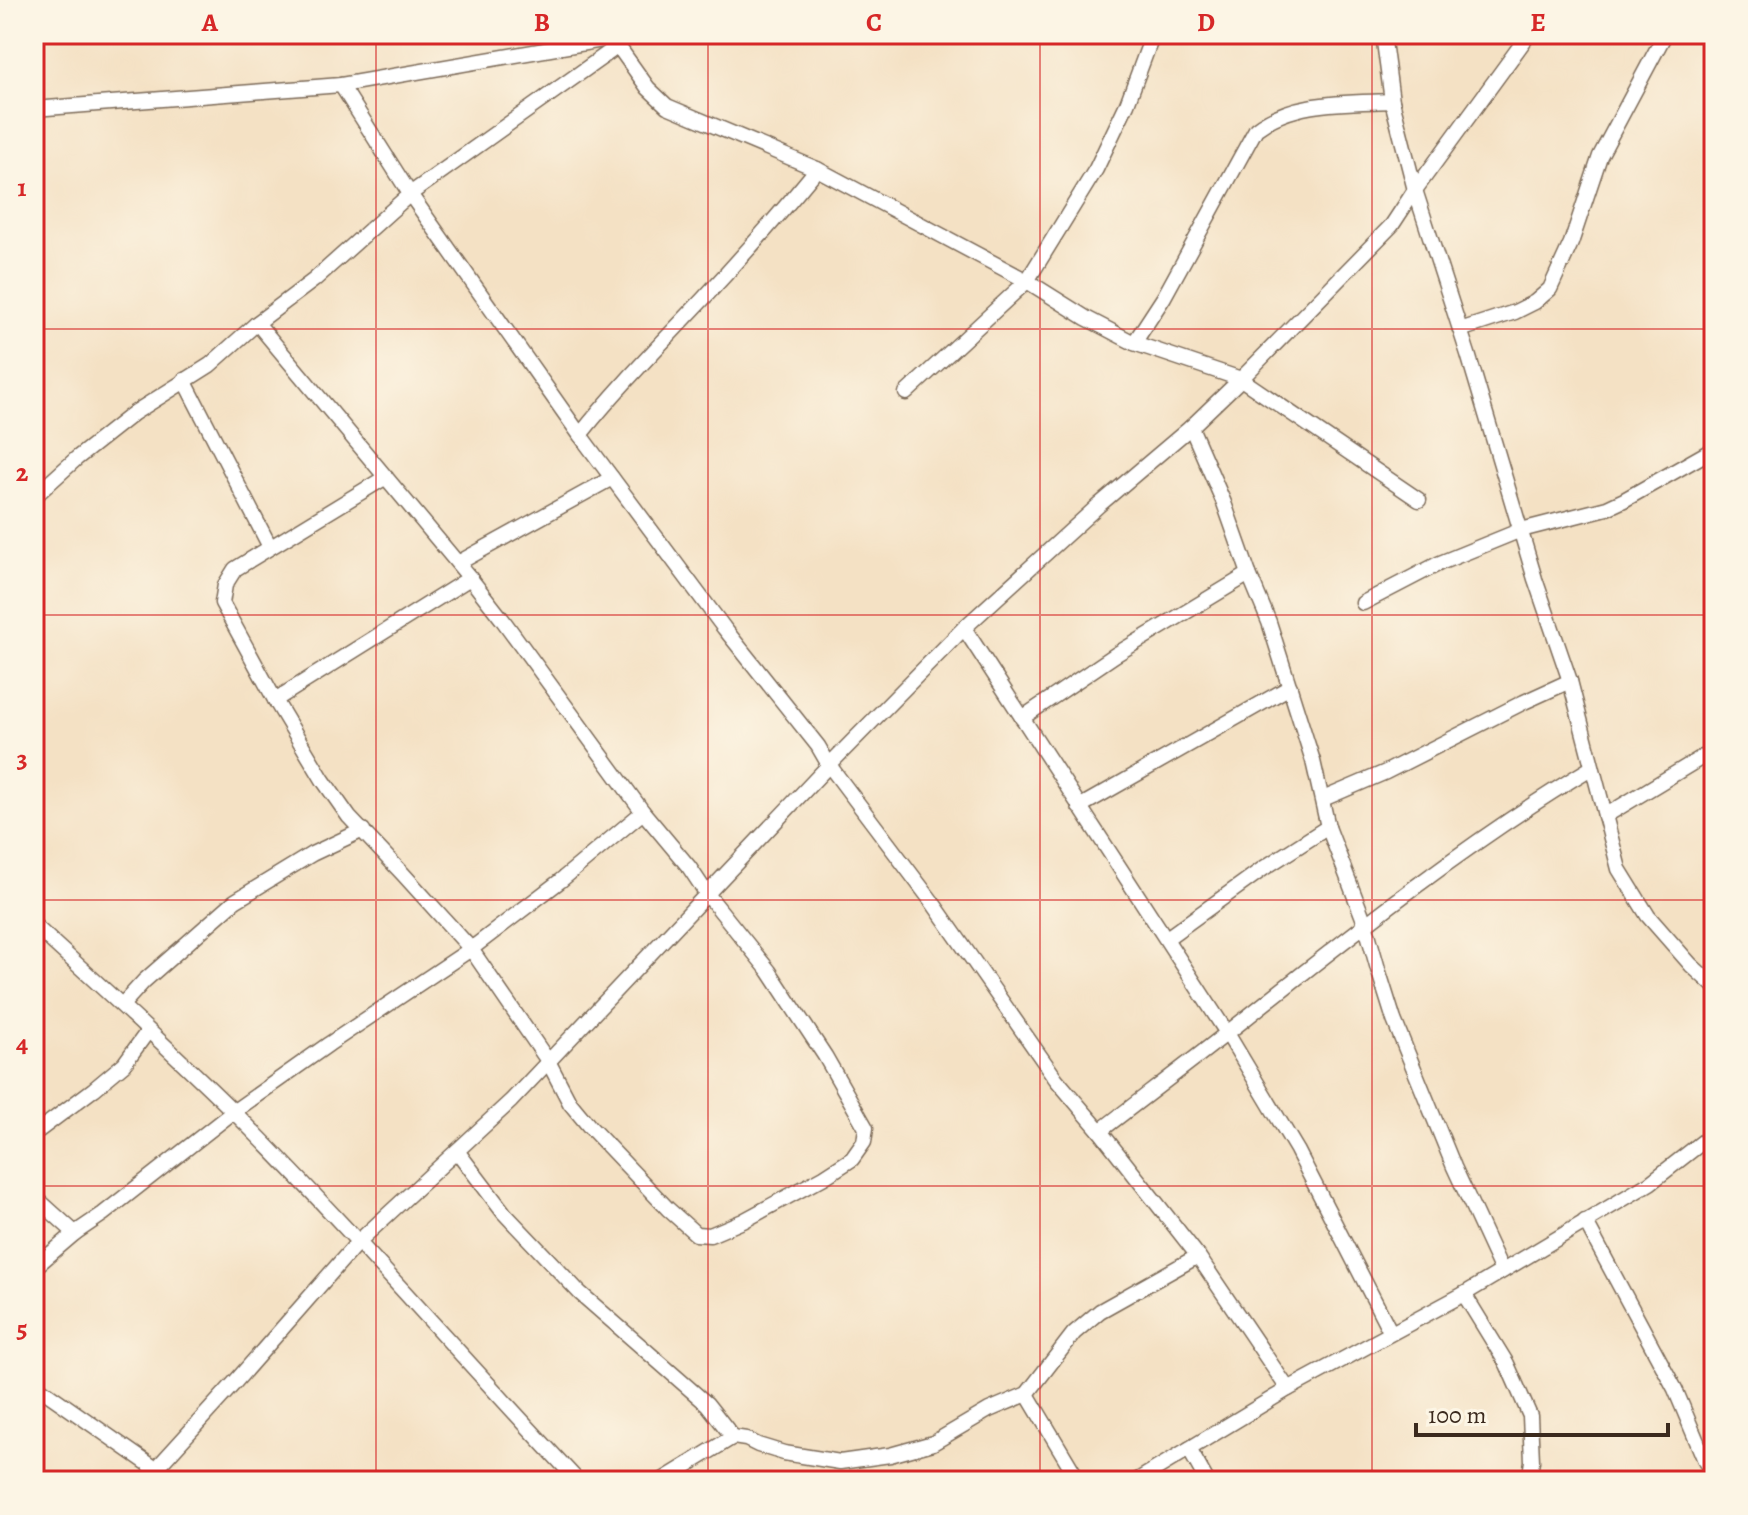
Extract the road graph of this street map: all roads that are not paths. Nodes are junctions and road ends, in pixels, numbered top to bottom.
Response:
1 (637, 34) edge
2 (1153, 34) edge
3 (1383, 34) edge
4 (1529, 34) edge
5 (1665, 34) edge
6 (620, 39) edge
7 (341, 85) junction
8 (1392, 101) junction
9 (34, 109) edge
10 (817, 169) junction
11 (1415, 190) junction
12 (410, 194) junction
13 (1027, 281) junction
14 (257, 323) junction
15 (1460, 330) junction
16 (1134, 343) junction
17 (1241, 379) junction
18 (184, 380) junction
19 (906, 393) dead end
20 (1191, 427) junction
21 (580, 435) junction
22 (1714, 449) edge
23 (386, 477) junction
24 (612, 478) junction
25 (34, 497) edge
26 (1419, 500) dead end
27 (1521, 530) junction
28 (270, 547) junction
29 (458, 563) junction
30 (1249, 574) junction
31 (470, 578) junction
32 (1363, 603) dead end
33 (964, 628) junction
34 (1570, 681) junction
35 (1290, 687) junction
36 (275, 700) junction
37 (1022, 718) junction
38 (1714, 750) edge
39 (829, 765) junction
40 (1591, 768) junction
41 (1323, 799) junction
42 (1079, 807) junction
43 (643, 812) junction
44 (1605, 816) junction
45 (1328, 827) junction
46 (363, 830) junction
47 (707, 894) junction
48 (1365, 923) junction
49 (34, 925) edge
50 (1167, 938) junction
51 (471, 949) junction
52 (1714, 986) edge
53 (122, 1005) junction
54 (148, 1031) junction
55 (1227, 1033) junction
56 (548, 1061) junction
57 (233, 1112) junction
58 (1100, 1131) junction
59 (1714, 1133) edge
60 (34, 1134) edge
61 (457, 1151) junction
62 (34, 1196) edge
63 (1585, 1221) junction
64 (75, 1233) junction
65 (358, 1242) junction
66 (1198, 1256) junction
67 (34, 1268) edge
68 (1502, 1271) junction
69 (1464, 1294) junction
70 (1391, 1333) junction
71 (34, 1384) edge
72 (1288, 1389) junction
73 (1027, 1394) junction
74 (733, 1437) junction
75 (1189, 1449) junction
76 (1706, 1463) dead end
77 (150, 1475) edge
78 (173, 1481) edge
79 (578, 1481) edge
80 (661, 1481) edge
81 (1079, 1481) edge
82 (1136, 1481) edge
83 (1207, 1481) edge
84 (1529, 1481) edge

1 - 6 street
2 - 13 street
3 - 8 street
4 - 11 street
5 - 15 street
6 - 7 street
6 - 10 street
6 - 12 street
7 - 9 street
7 - 12 street
8 - 11 street
8 - 16 street
10 - 13 street
10 - 21 street
11 - 15 street
11 - 17 street
12 - 14 street
12 - 21 street
13 - 16 street
13 - 19 street
14 - 18 street
14 - 23 street
15 - 27 street
16 - 17 street
17 - 20 street
17 - 26 street
18 - 25 street
18 - 28 street
20 - 30 street
20 - 33 street
21 - 24 street
22 - 27 street
23 - 28 street
23 - 29 street
24 - 29 street
24 - 39 street
27 - 32 street
27 - 34 street
28 - 36 street
29 - 31 street
30 - 35 street
30 - 37 street
31 - 36 street
31 - 43 street
33 - 37 street
33 - 39 street
34 - 40 street
34 - 41 street
35 - 41 street
35 - 42 street
36 - 46 street
37 - 42 street
38 - 44 street
39 - 47 street
39 - 58 street
40 - 44 street
40 - 48 street
41 - 45 street
42 - 50 street
43 - 47 street
43 - 51 street
44 - 52 street
45 - 48 street
45 - 50 street
46 - 51 street
46 - 53 street
47 - 56 street
47 - 56 street
48 - 55 street
48 - 68 street
49 - 53 street
50 - 55 street
51 - 56 street
51 - 57 street
53 - 54 street
54 - 57 street
54 - 60 street
55 - 58 street
55 - 70 street
56 - 61 street
57 - 64 street
57 - 65 street
58 - 66 street
59 - 63 street
61 - 65 street
61 - 74 street
62 - 64 street
63 - 68 street
63 - 76 street
64 - 67 street
65 - 77 street
65 - 79 street
66 - 72 street
66 - 73 street
68 - 69 street
69 - 70 street
69 - 84 street
70 - 72 street
71 - 77 street
72 - 75 street
73 - 74 street
73 - 81 street
74 - 80 street
75 - 82 street
75 - 83 street
77 - 78 street

